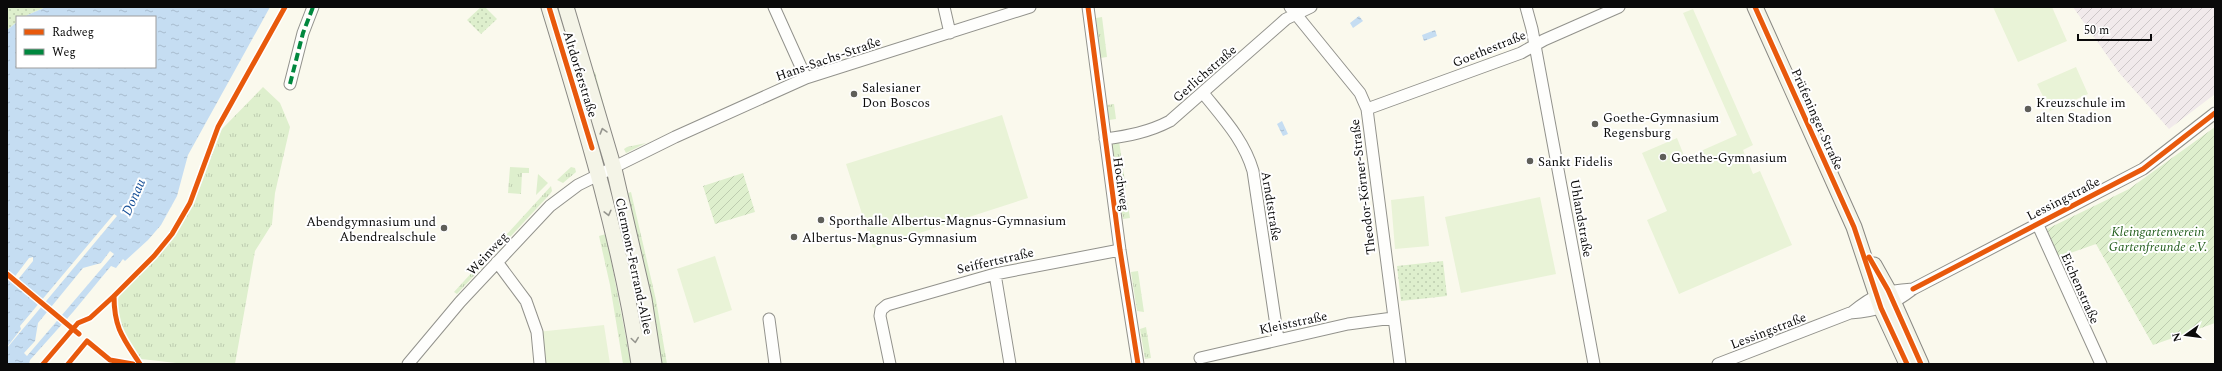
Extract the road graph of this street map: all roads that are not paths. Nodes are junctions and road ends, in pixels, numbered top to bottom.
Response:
1 (313, 7) edge
2 (549, 7) edge
3 (566, 7) edge
4 (774, 7) edge
5 (944, 7) edge
6 (1030, 7) edge
7 (1088, 7) edge
8 (1311, 7) edge
9 (1526, 7) edge
10 (1619, 7) edge
11 (1754, 7) edge
12 (1293, 11) edge
13 (950, 33) junction
14 (1535, 45) junction
15 (806, 78) junction
16 (290, 84) dead end
17 (1203, 93) junction
18 (1367, 108) junction
19 (2215, 113) edge
20 (1105, 139) junction
21 (614, 169) junction
22 (599, 175) junction
23 (2037, 224) junction
24 (1120, 250) junction
25 (497, 262) junction
26 (995, 274) junction
27 (1885, 299) junction
28 (1393, 318) junction
29 (769, 319) dead end
30 (1278, 339) junction
31 (1200, 358) dead end
32 (408, 364) edge
33 (540, 364) edge
34 (639, 364) edge
35 (654, 364) edge
36 (775, 364) edge
37 (890, 364) edge
38 (1010, 364) edge
39 (1138, 364) edge
40 (1400, 364) edge
41 (1594, 364) edge
42 (1718, 364) edge
43 (1907, 364) edge
44 (1921, 364) edge
45 (2101, 364) edge

1 - 16 street
2 - 22 street, Altdorferstraße
21 -> 3 street, Altdorferstraße
4 - 15 street
5 - 13 street
6 - 13 street, Hans-Sachs-Straße
7 - 20 street, Hochweg
8 - 12 street, Gerlichstraße
9 - 14 street, Uhlandstraße
10 - 14 street, Goethestraße
11 - 27 street, Prüfeninger Straße
12 - 17 street, Gerlichstraße
12 - 18 street, Theodor-Körner-Straße
13 - 15 street, Hans-Sachs-Straße
14 - 18 street, Goethestraße
14 - 41 street, Uhlandstraße
15 - 21 street, Hans-Sachs-Straße
17 - 20 street, Gerlichstraße
17 - 30 street, Arndtstraße
18 - 28 street, Theodor-Körner-Straße
19 - 23 street, Lessingstraße
20 - 24 street, Hochweg
21 - 22 street, Hans-Sachs-Straße
21 - 35 street, Clermont-Ferrand-Allee
22 - 25 street, Weinweg
22 -> 34 street, Clermont-Ferrand-Allee
23 - 27 street, Lessingstraße
23 - 45 street, Eichenstraße
24 - 26 street, Seiffertstraße
24 - 39 street, Hochweg
25 - 32 street, Weinweg
25 - 33 street
26 - 37 street, Seiffertstraße
26 - 38 street
27 - 42 street, Lessingstraße
27 - 43 street, Prüfeninger Straße
27 - 44 street, Prüfeninger Straße
28 - 30 street, Kleiststraße
28 - 40 street, Theodor-Körner-Straße
29 - 36 street
30 - 31 street, Kleiststraße

